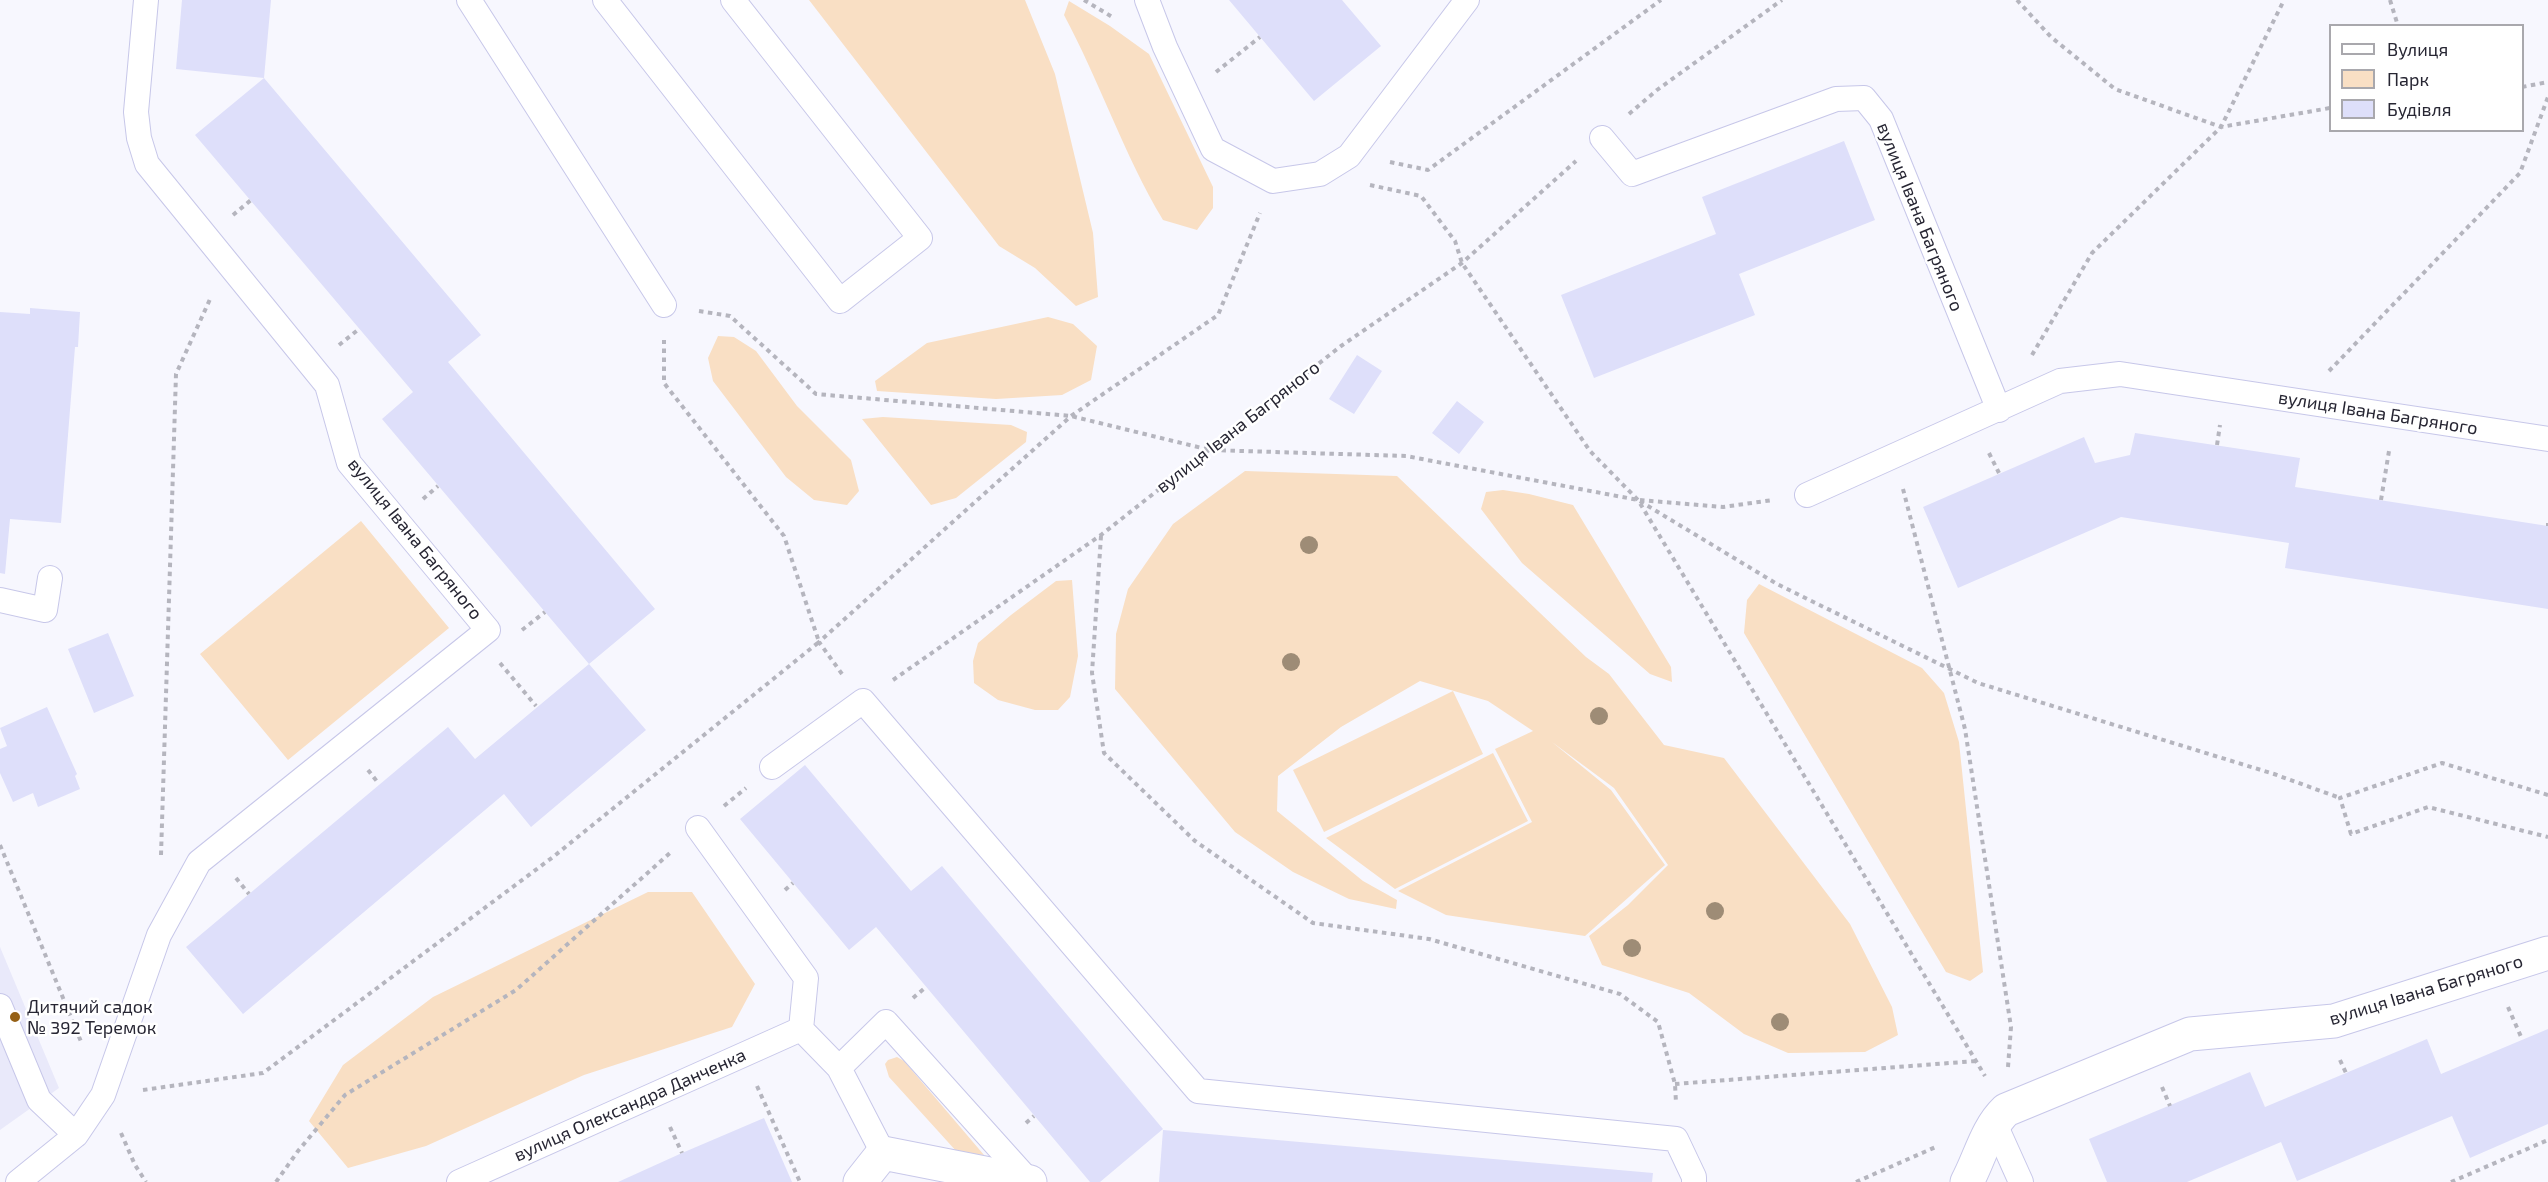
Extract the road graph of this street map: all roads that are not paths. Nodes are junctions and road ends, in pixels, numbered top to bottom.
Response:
1 (146, 0) edge
2 (470, 0) edge
3 (605, 0) edge
4 (733, 0) edge
5 (1147, 0) edge
6 (1467, 0) edge
7 (1602, 138) road end
8 (664, 305) road end
9 (1999, 410) junction
10 (2548, 439) edge
11 (1807, 495) road end
12 (50, 578) dead end
13 (0, 600) edge
14 (772, 767) road end
15 (698, 828) road end
16 (2548, 953) edge
17 (0, 1006) edge
18 (801, 1029) junction
19 (839, 1068) junction
20 (2000, 1116) junction
21 (76, 1135) junction
22 (884, 1153) junction
23 (1029, 1181) edge
24 (18, 1182) edge
25 (459, 1182) edge
26 (860, 1182) edge
27 (1694, 1182) edge
28 (1967, 1182) edge
29 (2021, 1182) edge

1 - 21 lane, вулиця Івана Багряного
2 - 8 lane
3 - 4 lane
5 - 6 lane
7 - 9 lane, вулиця Івана Багряного
9 - 10 lane, вулиця Івана Багряного
9 - 11 lane, вулиця Івана Багряного
12 - 13 lane
14 - 27 lane
15 - 18 lane
16 - 20 street, вулиця Івана Багряного
17 - 21 lane
18 - 19 lane
18 - 25 lane, вулиця Олександра Данченка
19 - 22 lane
19 - 23 lane
20 - 28 street
20 - 29 lane
21 - 24 lane
22 - 23 street
22 - 26 street

